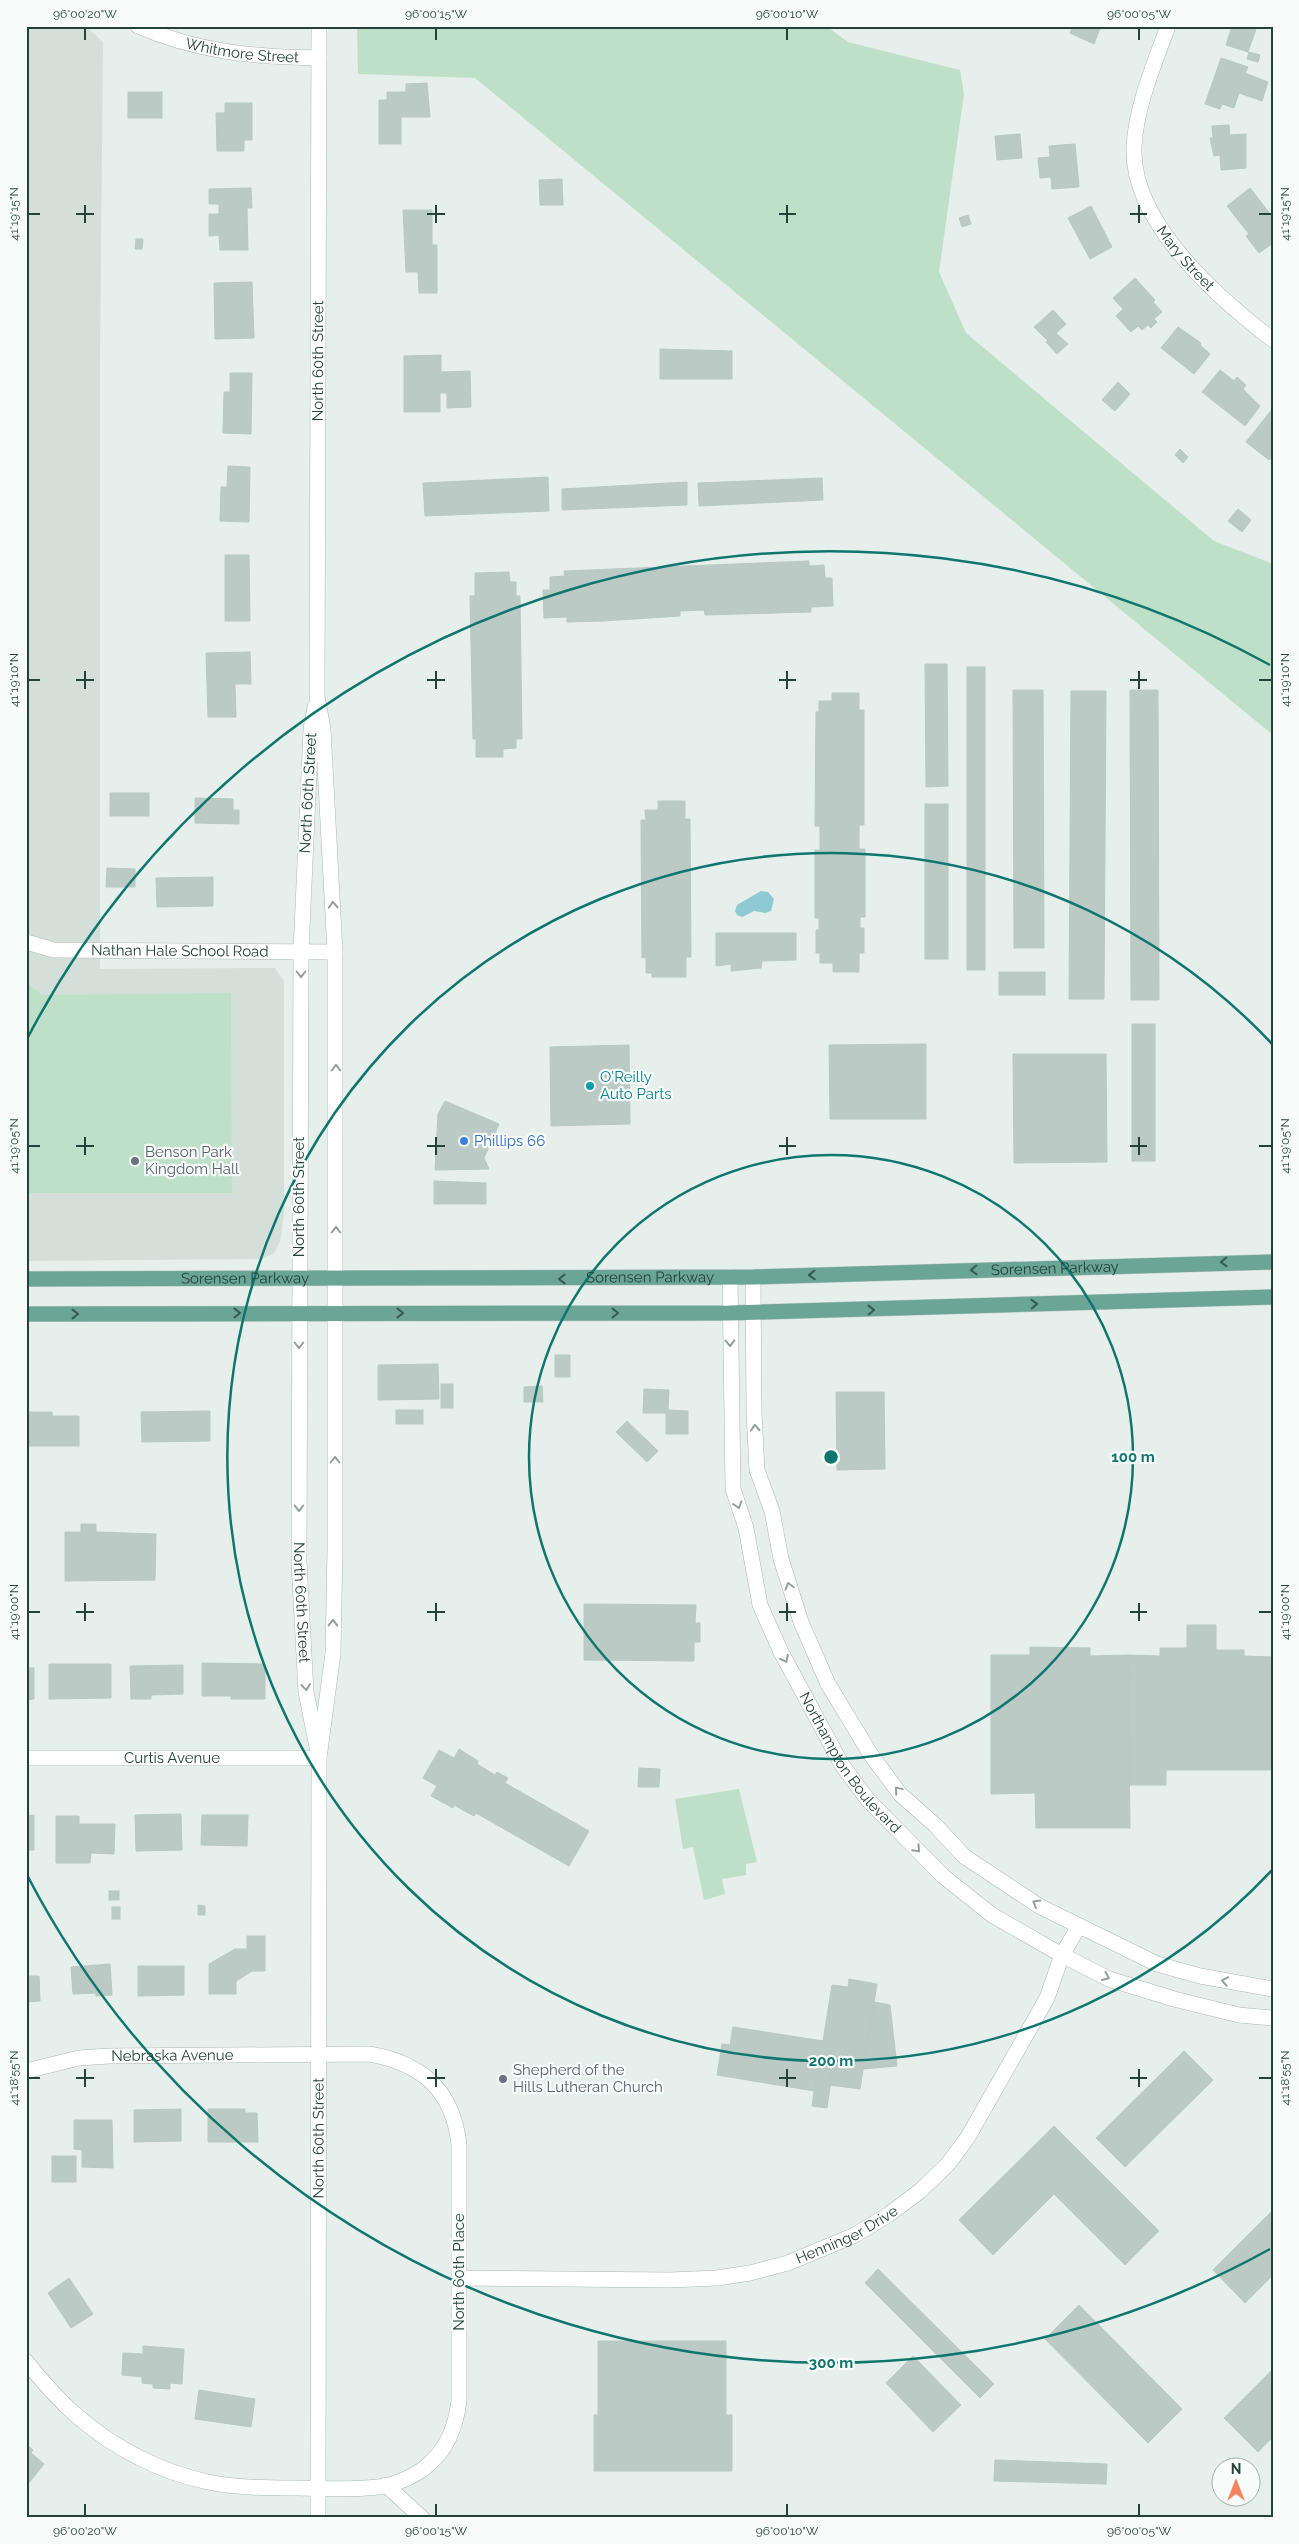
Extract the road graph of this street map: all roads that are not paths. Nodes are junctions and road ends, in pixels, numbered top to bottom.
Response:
1 (138, 26) edge
2 (318, 26) edge
3 (1168, 26) edge
4 (319, 58) junction
5 (1273, 340) edge
6 (318, 696) junction
7 (26, 942) edge
8 (301, 951) junction
9 (335, 952) junction
10 (1273, 1262) edge
11 (730, 1277) junction
12 (753, 1277) junction
13 (26, 1279) edge
14 (299, 1279) junction
15 (336, 1279) junction
16 (1273, 1297) edge
17 (753, 1312) junction
18 (299, 1313) junction
19 (335, 1313) junction
20 (729, 1313) junction
21 (26, 1314) edge
22 (26, 1758) edge
23 (319, 1758) junction
24 (1079, 1926) junction
25 (1062, 1955) junction
26 (1273, 1989) edge
27 (1273, 2018) edge
28 (320, 2054) junction
29 (26, 2071) edge
30 (459, 2278) junction
31 (26, 2361) edge
32 (386, 2485) junction
33 (318, 2489) junction
34 (318, 2518) edge
35 (422, 2518) edge

1 - 4 street, Whitmore Street
2 - 4 street, North 60th Street
3 - 5 street, Mary Street
4 - 6 street, North 60th Street
6 - 8 street, North 60th Street
9 -> 6 street, North 60th Street
7 - 8 street, Nathan Hale School Road
8 - 9 street, Nathan Hale School Road
8 -> 14 street, North 60th Street
15 -> 9 street, North 60th Street
10 -> 12 main road, Sorensen Parkway
11 - 12 main road, Sorensen Parkway
11 -> 15 main road, Sorensen Parkway
11 - 20 street, Northampton Boulevard
12 - 17 street, Northampton Boulevard
13 - 14 main road, Sorensen Parkway
14 - 15 main road, Sorensen Parkway
14 - 18 street, North 60th Street
15 - 19 street, North 60th Street
17 -> 16 main road
17 - 20 main road
24 -> 17 street, Northampton Boulevard
18 - 19 main road
21 -> 18 main road
18 -> 23 street, North 60th Street
19 -> 20 main road
23 -> 19 street, North 60th Street
20 -> 25 street, Northampton Boulevard
22 - 23 street, Curtis Avenue
23 - 28 street, North 60th Street
24 - 25 street, Henninger Drive
26 -> 24 street, Northampton Boulevard
25 -> 27 street, Northampton Boulevard
25 - 30 street, Henninger Drive
28 - 29 street, Nebraska Avenue
28 - 30 street, North 60th Place
28 - 33 street, North 60th Street
30 - 32 street, North 60th Place
31 - 33 street, North 60th Place
32 - 33 street, North 60th Place
32 - 35 street
33 - 34 street, North 60th Street

